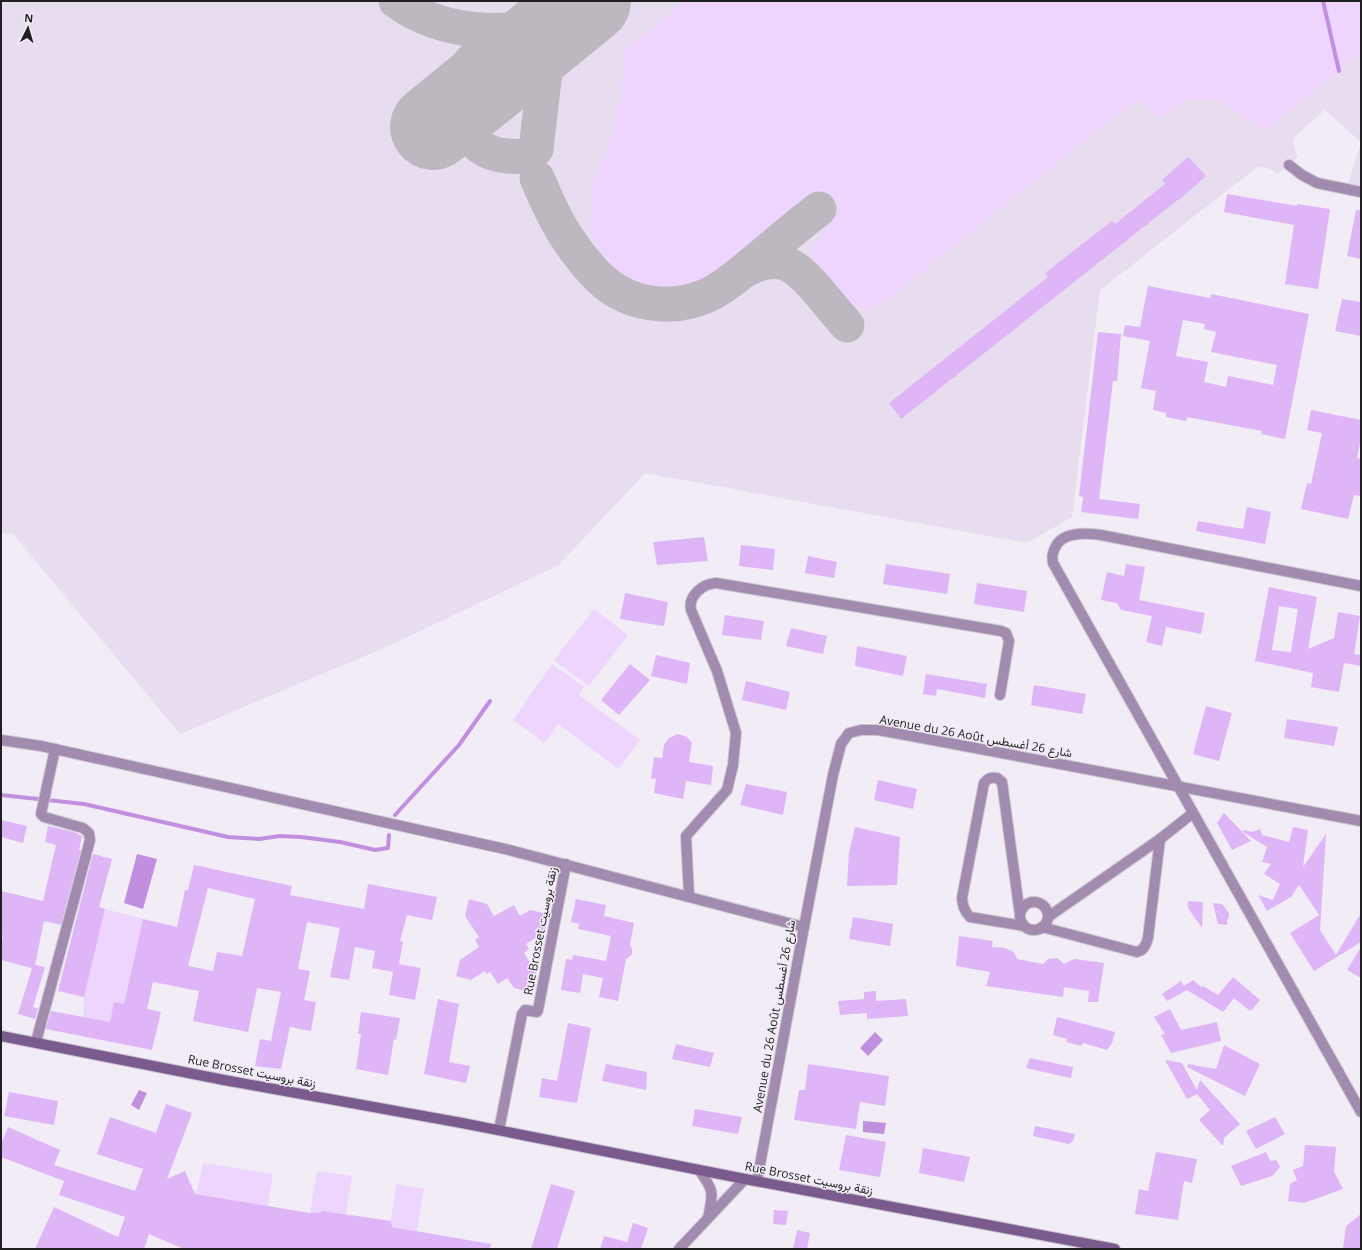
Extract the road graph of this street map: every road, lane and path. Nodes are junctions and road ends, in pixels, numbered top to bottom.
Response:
1 (1289, 165) dead end
2 (1361, 192) edge
3 (1361, 586) edge
4 (1000, 695) dead end
5 (1, 740) edge
6 (55, 749) junction
7 (1178, 786) junction
8 (1193, 813) junction
9 (1361, 821) edge
10 (1160, 838) junction
11 (566, 864) junction
12 (689, 896) junction
13 (1020, 915) junction
14 (1048, 917) junction
15 (804, 926) junction
16 (1024, 926) junction
17 (1042, 927) junction
18 (1, 1036) edge
19 (36, 1042) junction
20 (1361, 1112) edge
21 (498, 1130) junction
22 (699, 1170) junction
23 (745, 1179) junction
24 (757, 1181) junction
25 (708, 1218) junction
26 (679, 1249) edge
27 (1115, 1249) edge

1 - 2 street
3 - 7 street
4 - 12 street
5 - 6 street
6 - 11 street
6 - 19 street
7 - 8 street
7 - 9 street, Avenue du 26 Août شارع 26 أغسطس
7 - 15 street, Avenue du 26 Août شارع 26 أغسطس
8 - 10 street
8 - 20 street
10 - 14 street
10 - 17 street
11 - 12 street
11 - 21 street, Rue Brosset زنقة بروسيت
12 - 15 street
13 - 14 street
13 - 16 street
13 - 16 street
14 - 17 street
15 - 24 street, Avenue du 26 Août شارع 26 أغسطس
16 - 17 street
18 - 19 main road, Rue Brosset زنقة بروسيت
19 - 21 main road, Rue Brosset زنقة بروسيت
21 - 22 main road, Rue Brosset زنقة بروسيت
22 - 23 main road, Rue Brosset زنقة بروسيت
22 - 25 street
23 - 24 main road, Rue Brosset زنقة بروسيت
23 - 25 street
24 - 27 main road, Rue Brosset زنقة بروسيت
25 - 26 street

